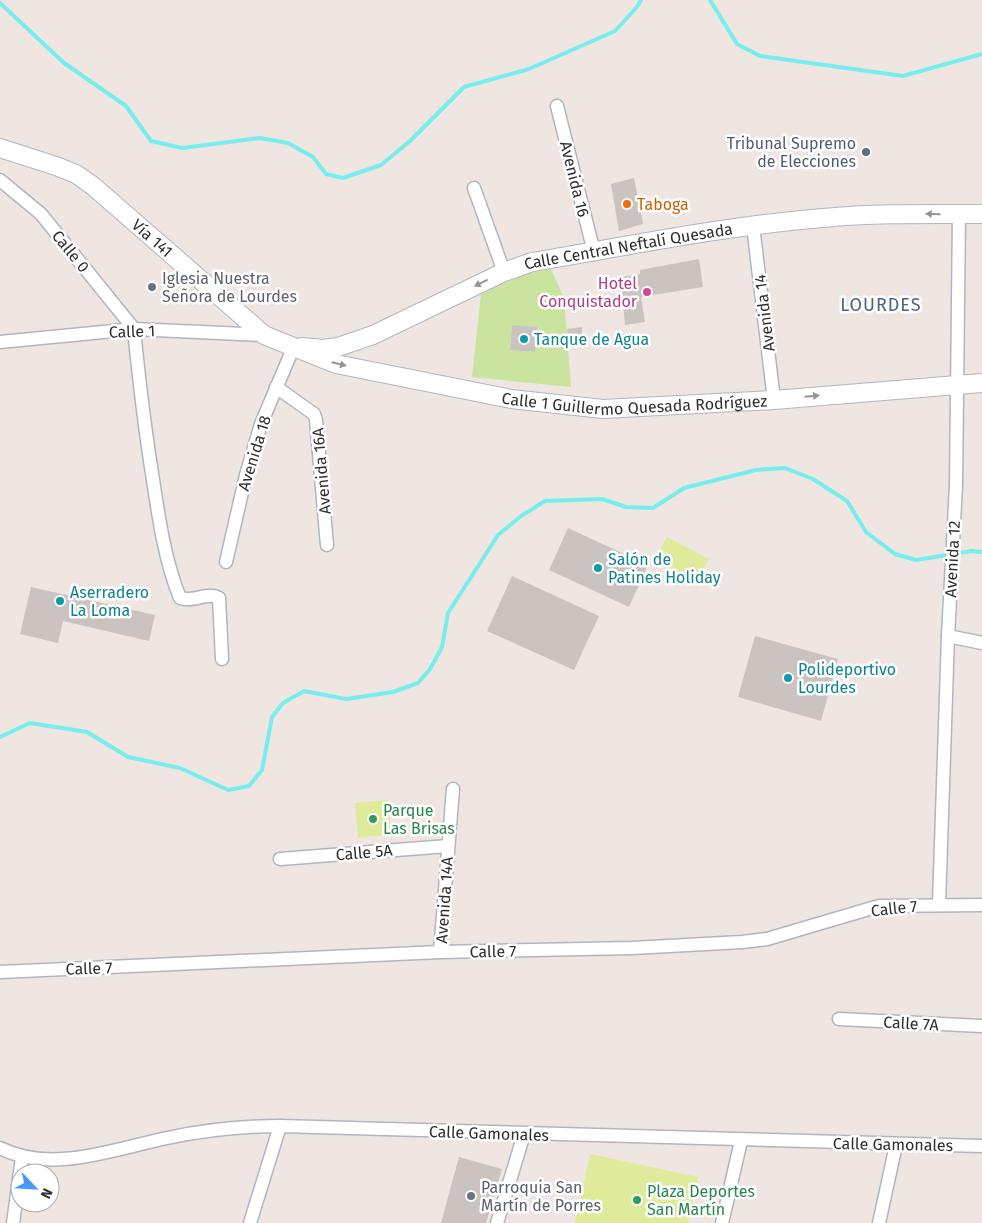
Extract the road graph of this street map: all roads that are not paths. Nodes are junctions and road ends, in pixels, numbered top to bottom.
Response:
1 (557, 106) dead end
2 (0, 148) edge
3 (0, 180) edge
4 (474, 188) dead end
5 (959, 214) junction
6 (982, 214) edge
7 (753, 226) junction
8 (594, 252) junction
9 (504, 272) junction
10 (134, 329) junction
11 (264, 335) junction
12 (373, 335) junction
13 (0, 342) edge
14 (294, 346) junction
15 (376, 372) junction
16 (982, 383) edge
17 (956, 384) junction
18 (276, 387) junction
19 (774, 400) junction
20 (327, 545) dead end
21 (226, 562) dead end
22 (948, 636) junction
23 (982, 643) edge
24 (222, 659) dead end
25 (453, 788) dead end
26 (448, 846) junction
27 (280, 859) dead end
28 (940, 904) junction
29 (982, 905) edge
30 (440, 952) junction
31 (0, 972) edge
32 (839, 1020) dead end
33 (982, 1026) edge
34 (280, 1126) junction
35 (524, 1134) junction
36 (741, 1141) junction
37 (896, 1145) junction
38 (982, 1146) edge
39 (0, 1148) edge
40 (22, 1157) junction
41 (13, 1223) edge
42 (250, 1223) edge
43 (497, 1223) edge
44 (722, 1223) edge
45 (880, 1223) edge

1 - 8 street, Avenida 16
2 - 11 main road, Vía 141
3 - 10 street, Calle 0
4 - 9 street
5 - 6 main road, Calle Central Neftalí Quesada
5 -> 7 main road, Calle Central Neftalí Quesada
5 - 17 street, Avenida 12
7 - 8 main road, Calle Central Neftalí Quesada
7 - 19 street, Avenida 14
8 - 9 main road, Calle Central Neftalí Quesada
9 -> 12 main road, Calle Central Neftalí Quesada
10 - 11 street, Calle 1
10 - 13 street, Calle 1
10 - 24 street
11 - 14 main road, Vía 141
12 - 14 main road, Calle Central Neftalí Quesada
12 - 15 main road
14 -> 15 main road, Calle 1 Guillermo Quesada Rodríguez
14 - 18 street, Avenida 18
15 - 19 main road, Calle 1 Guillermo Quesada Rodríguez
16 - 17 main road, Calle 1 Guillermo Quesada Rodríguez
19 -> 17 main road, Calle 1 Guillermo Quesada Rodríguez
17 - 22 street, Avenida 12
18 - 20 street, Avenida 16A
18 - 21 street, Avenida 18
22 - 23 street
22 - 28 street, Avenida 12
25 - 26 street, Avenida 14A
26 - 27 street, Calle 5A
26 - 30 street, Avenida 14A
28 - 29 street, Calle 7
28 - 30 street, Calle 7
30 - 31 street, Calle 7
32 - 33 street, Calle 7A
34 - 35 street, Calle Gamonales
34 - 40 street, Calle Gamonales
34 - 42 street
35 - 36 street, Calle Gamonales
35 - 43 street
36 - 37 street, Calle Gamonales
36 - 44 street
37 - 38 street, Calle Gamonales
37 - 45 street
39 - 40 street, Calle Gamonales
40 - 41 street

